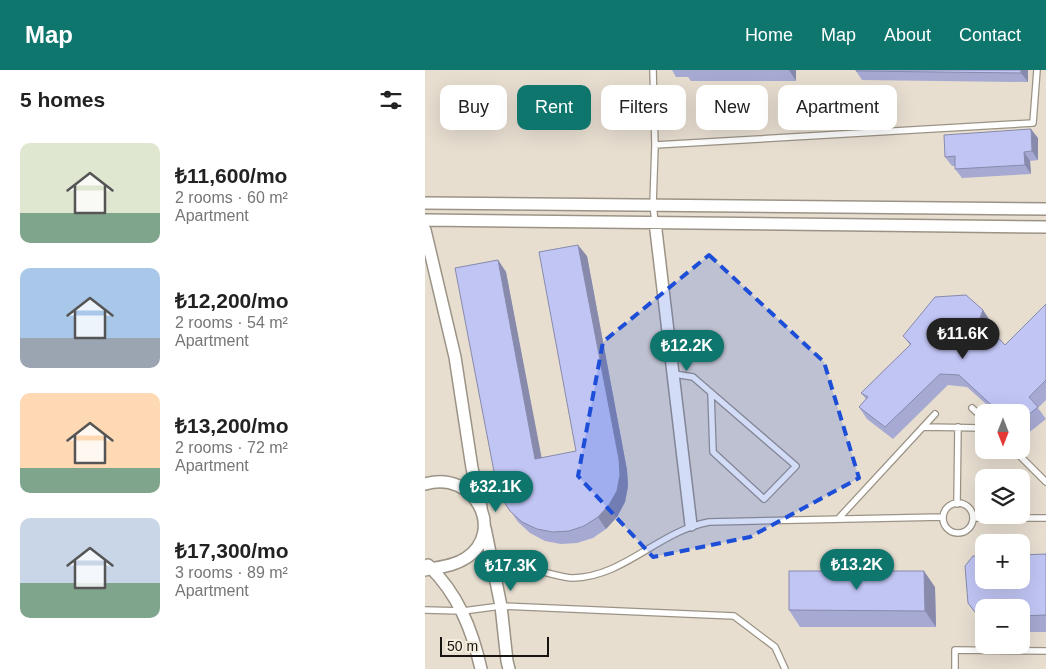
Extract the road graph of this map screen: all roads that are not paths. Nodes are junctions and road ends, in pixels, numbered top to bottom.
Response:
1 (653, 70) edge
2 (1037, 70) edge
3 (655, 145) junction
4 (425, 203) edge
5 (653, 205) junction
6 (1046, 209) edge
7 (425, 220) edge
8 (655, 222) junction
9 (1046, 227) edge
10 (425, 230) edge
11 (674, 374) junction
12 (711, 393) junction
13 (972, 408) dead end
14 (975, 411) edge
15 (935, 414) dead end
16 (923, 427) junction
17 (958, 427) junction
18 (975, 428) edge
19 (1023, 459) edge
20 (1046, 482) edge
21 (425, 484) edge
22 (957, 504) junction
23 (481, 507) junction
24 (943, 518) junction
25 (973, 518) junction
26 (1046, 518) edge
27 (838, 519) junction
28 (484, 521) junction
29 (691, 525) junction
30 (489, 556) junction
31 (430, 566) edge
32 (501, 606) junction
33 (425, 610) edge
34 (463, 611) junction
35 (1046, 651) edge
36 (481, 669) edge
37 (509, 669) edge
38 (785, 669) edge
39 (955, 669) edge

1 - 3 lane
2 - 3 lane
3 - 5 lane
4 - 5 street
5 - 6 street
5 - 8 lane
7 - 8 street
8 - 9 street
8 - 11 street
10 - 23 street
11 - 12 lane
11 - 29 street
12 - 12 lane
13 - 14 lane
15 - 16 lane
16 - 17 lane
16 - 27 lane
17 - 18 lane
17 - 22 lane
19 - 20 lane
21 - 23 street
22 - 24 lane
22 - 25 lane
23 - 28 street
24 - 25 lane
24 - 27 lane
25 - 26 lane
27 - 29 lane
28 - 30 street
28 - 31 street
29 - 30 lane
30 - 32 street
31 - 34 street
32 - 34 lane
32 - 37 street
32 - 38 lane
33 - 34 lane
34 - 36 street
35 - 39 lane

